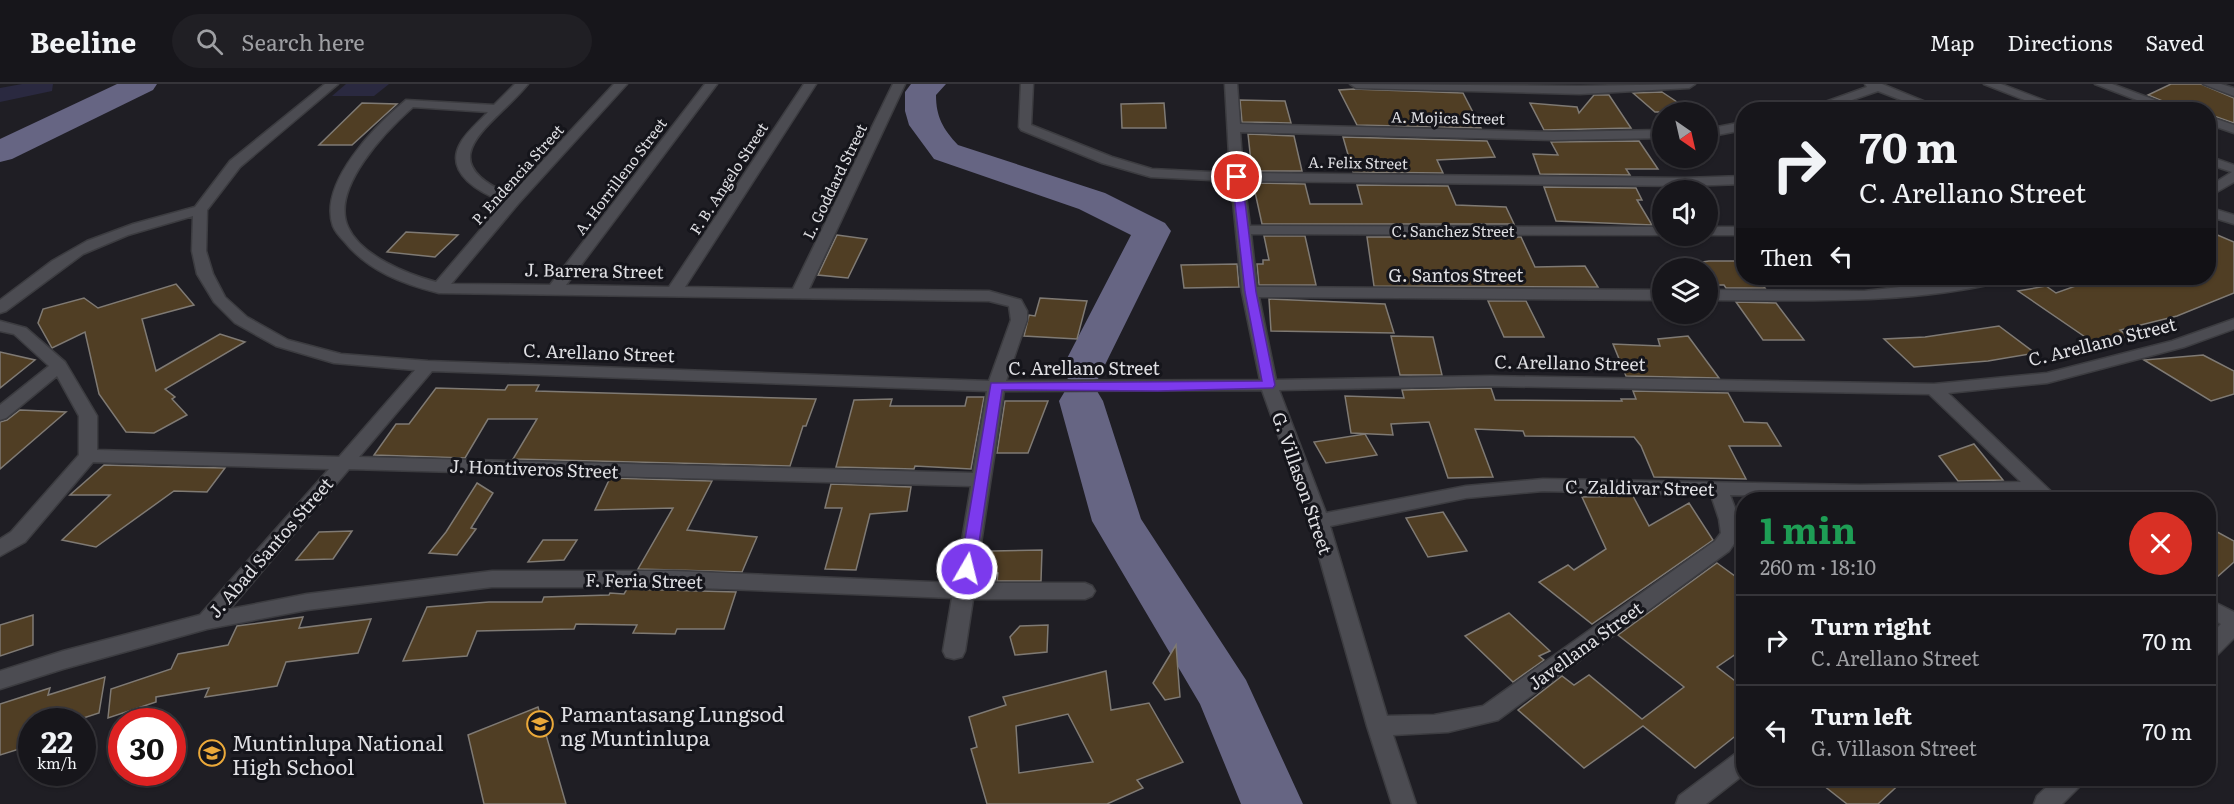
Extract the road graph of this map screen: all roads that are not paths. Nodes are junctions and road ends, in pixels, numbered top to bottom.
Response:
1 (332, 84) edge
2 (522, 84) edge
3 (621, 84) edge
4 (711, 84) edge
5 (810, 84) edge
6 (899, 84) edge
7 (1027, 84) edge
8 (1231, 84) edge
9 (1356, 84) edge
10 (1689, 84) edge
11 (1990, 84) edge
12 (2100, 84) edge
13 (2209, 84) edge
14 (1875, 85) edge
15 (2234, 92) edge
16 (1830, 102) edge
17 (1919, 102) edge
18 (2041, 102) edge
19 (2153, 102) edge
20 (496, 109) junction
21 (2216, 123) edge
22 (1736, 127) edge
23 (1233, 128) junction
24 (2234, 129) edge
25 (1718, 131) edge
26 (1652, 135) edge
27 (2216, 163) edge
28 (2234, 169) edge
29 (2234, 176) edge
30 (1237, 177) junction
31 (1736, 180) edge
32 (2216, 188) edge
33 (513, 201) junction
34 (200, 210) junction
35 (2216, 214) edge
36 (2234, 220) edge
37 (1244, 230) junction
38 (1652, 231) edge
39 (1718, 231) edge
40 (1736, 231) edge
41 (1958, 285) edge
42 (439, 288) junction
43 (555, 288) junction
44 (675, 290) junction
45 (1250, 292) junction
46 (799, 293) junction
47 (1652, 295) edge
48 (1718, 295) edge
49 (0, 308) edge
50 (2234, 324) edge
51 (0, 326) edge
52 (59, 366) junction
53 (428, 366) junction
54 (1269, 385) junction
55 (996, 386) junction
56 (1934, 388) junction
57 (0, 414) edge
58 (88, 456) junction
59 (344, 463) junction
60 (980, 480) junction
61 (1718, 489) junction
62 (1790, 492) edge
63 (2042, 492) edge
64 (1318, 521) junction
65 (0, 549) edge
66 (964, 591) junction
67 (1085, 591) dead end
68 (2216, 612) edge
69 (207, 621) junction
70 (2234, 623) edge
71 (2216, 642) edge
72 (954, 651) dead end
73 (0, 680) edge
74 (1378, 726) junction
75 (1736, 766) edge
76 (2065, 786) edge
77 (1404, 804) edge
78 (1688, 804) edge
79 (2046, 804) edge

1 - 34 street
2 - 20 street
3 - 33 street, P. Endencia Street
4 - 43 street, A. Horrilleno Street
5 - 44 street, F. B. Angelo Street
6 - 46 street, L. Goddard Street
7 - 30 street, A. Felix Street
8 - 23 street, G. Villason Street
9 - 10 street
11 - 18 street
12 - 19 street
13 - 15 street
14 - 16 street
14 - 17 street
20 - 33 street
20 - 42 street, J. Barrera Street
21 - 24 street
22 - 25 street
23 - 26 street, A. Mojica Street
23 - 30 street, G. Villason Street
27 - 28 street
29 - 32 street
30 - 31 street, A. Felix Street
30 - 37 street, G. Villason Street
33 - 42 street, P. Endencia Street
34 - 49 street
34 - 53 street, C. Arellano Street
35 - 36 street
37 - 38 street, C. Sanchez Street
37 - 45 street, G. Villason Street
39 - 40 street
41 - 48 street
42 - 43 street, J. Barrera Street
43 - 44 street, J. Barrera Street
44 - 46 street, J. Barrera Street
45 - 47 street, G. Santos Street
45 - 54 street, G. Villason Street
46 - 55 street, J. Barrera Street
50 - 56 street, C. Arellano Street
51 - 52 street
52 - 57 street
52 - 58 street
53 - 55 street, C. Arellano Street
53 - 59 street, J. Abad Santos Street
54 - 55 street, C. Arellano Street
54 - 56 street, C. Arellano Street
54 - 64 street, G. Villason Street
55 - 60 street
56 - 63 street
58 - 59 street, J. Hontiveros Street
58 - 65 street
59 - 60 street, J. Hontiveros Street
59 - 69 street, J. Abad Santos Street
60 - 66 street
61 - 62 street, C. Zaldivar Street
61 - 64 street, C. Zaldivar Street
61 - 74 street, Javellana Street
64 - 74 street, G. Villason Street
66 - 67 street, F. Feria Street
66 - 69 street, F. Feria Street
66 - 72 street
68 - 70 street
69 - 73 street, J. Abad Santos Street
70 - 71 street
74 - 77 street, G. Villason Street
75 - 78 street
76 - 79 street

